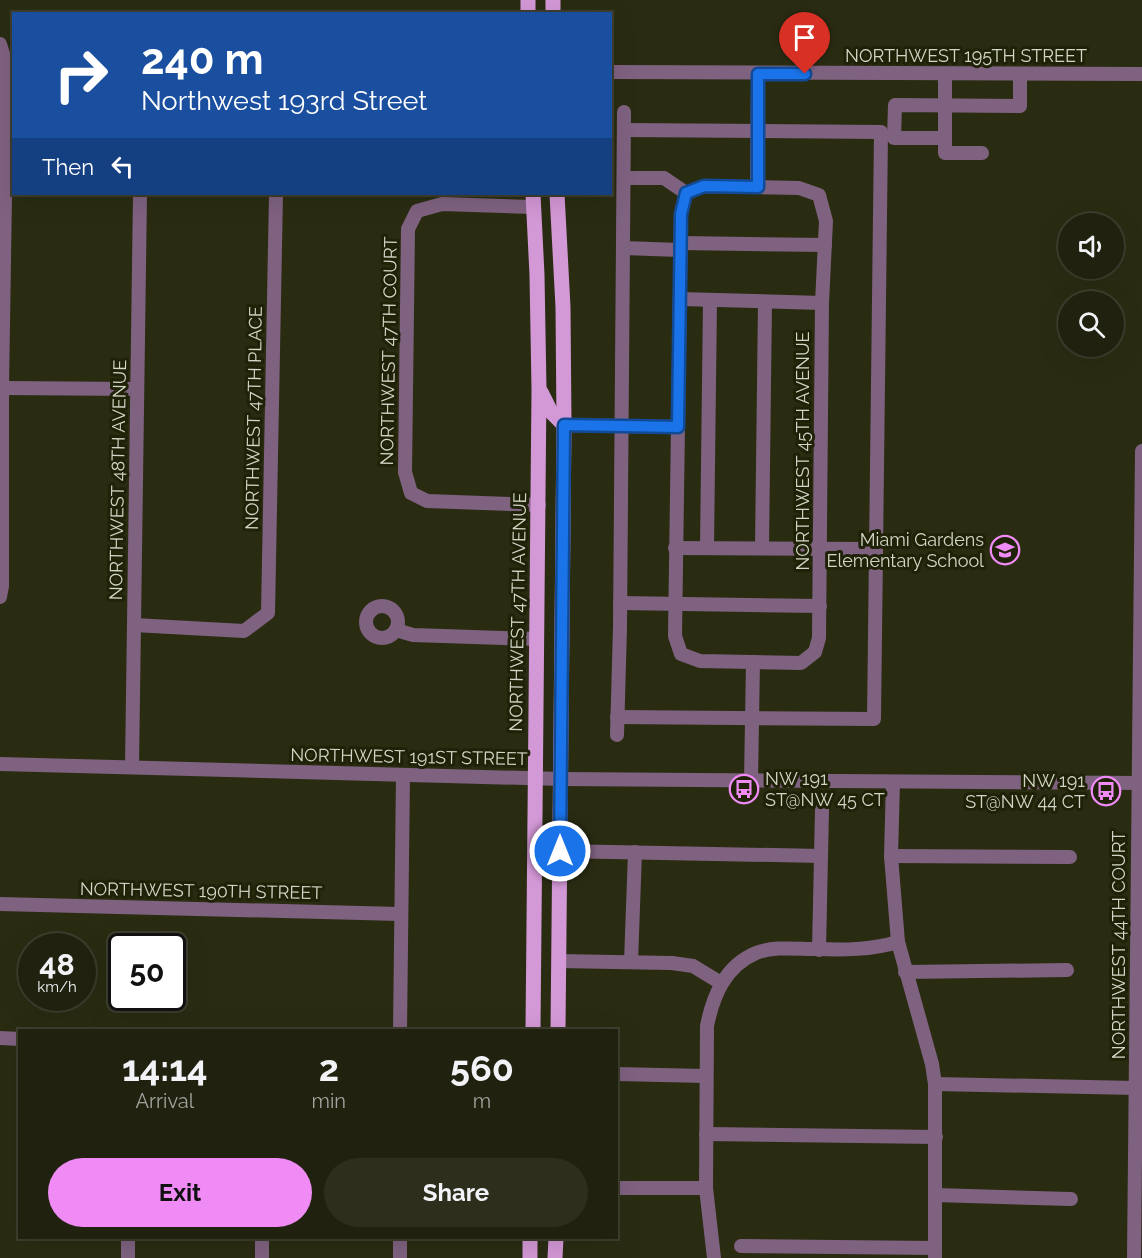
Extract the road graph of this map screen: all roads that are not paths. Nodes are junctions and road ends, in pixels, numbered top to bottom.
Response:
1 (0, 44) edge
2 (10, 67) edge
3 (612, 72) edge
4 (758, 74) junction
5 (1142, 74) edge
6 (945, 75) junction
7 (1020, 75) junction
8 (945, 106) junction
9 (624, 112) dead end
10 (624, 130) junction
11 (758, 131) junction
12 (945, 138) junction
13 (982, 153) dead end
14 (624, 178) junction
15 (758, 187) junction
16 (686, 193) junction
17 (140, 195) edge
18 (276, 195) edge
19 (557, 195) edge
20 (533, 200) edge
21 (680, 246) junction
22 (825, 247) junction
23 (623, 248) junction
24 (680, 299) junction
25 (710, 300) junction
26 (765, 302) junction
27 (822, 303) junction
28 (2, 388) junction
29 (137, 389) junction
30 (540, 389) junction
31 (564, 425) junction
32 (621, 426) junction
33 (678, 427) junction
34 (1142, 451) edge
35 (538, 505) junction
36 (564, 536) junction
37 (675, 548) junction
38 (707, 548) junction
39 (762, 548) junction
40 (820, 549) junction
41 (875, 549) junction
42 (0, 597) edge
43 (620, 603) junction
44 (675, 604) junction
45 (820, 606) junction
46 (134, 625) junction
47 (396, 630) dead end
48 (1140, 638) edge
49 (537, 639) junction
50 (753, 662) junction
51 (617, 717) junction
52 (752, 718) junction
53 (617, 735) dead end
54 (0, 764) edge
55 (132, 767) junction
56 (403, 775) junction
57 (536, 778) junction
58 (561, 779) junction
59 (751, 781) junction
60 (893, 782) junction
61 (1140, 783) edge
62 (822, 810) dead end
63 (560, 851) junction
64 (635, 852) junction
65 (821, 856) junction
66 (891, 856) junction
67 (1070, 857) dead end
68 (0, 904) edge
69 (400, 914) junction
70 (898, 942) junction
71 (819, 950) junction
72 (559, 961) junction
73 (631, 962) junction
74 (1067, 970) dead end
75 (906, 972) junction
76 (721, 983) junction
77 (400, 1029) edge
78 (533, 1029) edge
79 (558, 1029) edge
80 (0, 1038) edge
81 (18, 1039) edge
82 (618, 1074) edge
83 (706, 1076) junction
84 (935, 1084) junction
85 (1136, 1088) junction
86 (706, 1134) junction
87 (936, 1137) junction
88 (618, 1188) edge
89 (706, 1188) junction
90 (935, 1195) junction
91 (1071, 1199) dead end
92 (128, 1239) edge
93 (262, 1239) edge
94 (400, 1239) edge
95 (556, 1239) edge
96 (741, 1246) dead end
97 (935, 1253) edge
98 (128, 1258) edge
99 (262, 1258) edge
100 (400, 1258) edge
101 (555, 1258) edge
102 (714, 1258) edge
103 (1134, 1258) edge

1 - 2 street
2 - 28 street
3 - 4 street, NORTHWEST 195TH STREET
4 - 6 street, NORTHWEST 195TH STREET
4 - 11 street
5 - 7 street, NORTHWEST 195TH STREET
6 - 7 street, NORTHWEST 195TH STREET
6 - 8 street
7 - 8 street
8 - 12 street
8 - 12 street
9 - 10 street
10 - 11 street
10 - 14 street
11 - 15 street
11 - 41 street
12 - 13 street
14 - 16 street
14 - 23 street
15 - 16 street
15 - 22 street, NORTHWEST 45TH AVENUE
16 - 21 street
17 - 29 street, NORTHWEST 48TH AVENUE
18 - 46 street, NORTHWEST 47TH PLACE
19 - 31 main road
20 - 30 main road, NORTHWEST 47TH AVENUE
20 - 35 street, NORTHWEST 47TH COURT
21 - 22 street
21 - 23 street
21 - 24 street
22 - 27 street, NORTHWEST 45TH AVENUE
23 - 32 street
24 - 25 street
24 - 33 street
25 - 26 street
25 - 38 street
26 - 27 street
26 - 39 street
27 - 40 street, NORTHWEST 45TH AVENUE
28 - 29 street
28 - 42 street
29 - 46 street, NORTHWEST 48TH AVENUE
30 - 31 main road
30 - 35 main road, NORTHWEST 47TH AVENUE
31 - 32 street
31 - 36 main road
32 - 33 street
32 - 43 street
33 - 37 street
34 - 48 street, NORTHWEST 44TH COURT
35 - 36 main road
35 - 49 main road, NORTHWEST 47TH AVENUE
36 - 58 main road
37 - 38 street
37 - 44 street
38 - 39 street
39 - 40 street
40 - 41 street
40 - 45 street, NORTHWEST 45TH AVENUE
41 - 52 street
43 - 44 street
43 - 51 street
44 - 45 street
44 - 50 street
45 - 50 street, NORTHWEST 45TH AVENUE
46 - 55 street, NORTHWEST 48TH AVENUE
47 - 49 street
48 - 61 street, NORTHWEST 44TH COURT
49 - 57 main road, NORTHWEST 47TH AVENUE
50 - 52 street
51 - 52 street
51 - 53 street
52 - 59 street
54 - 55 street, NORTHWEST 191ST STREET
55 - 56 street, NORTHWEST 191ST STREET
56 - 57 street, NORTHWEST 191ST STREET
56 - 69 street
57 - 58 street, NORTHWEST 191ST STREET
57 - 78 main road, NORTHWEST 47TH AVENUE
58 - 59 street, NORTHWEST 191ST STREET
58 - 63 main road
59 - 60 street, NORTHWEST 191ST STREET
60 - 61 street, NORTHWEST 191ST STREET
60 - 66 street
61 - 85 street, NORTHWEST 44TH COURT
62 - 65 street
63 - 64 street
63 - 72 main road
64 - 65 street
64 - 73 street
65 - 71 street
66 - 67 street
66 - 70 street
68 - 69 street, NORTHWEST 190TH STREET
69 - 77 street
70 - 71 street
70 - 75 street
71 - 76 street
72 - 73 street
72 - 79 main road
73 - 76 street
74 - 75 street
75 - 84 street
76 - 83 street
80 - 81 street
82 - 83 street
83 - 86 street
84 - 85 street
84 - 87 street
85 - 103 street, NORTHWEST 44TH COURT
86 - 87 street
86 - 89 street
87 - 90 street
88 - 89 street
89 - 102 street
90 - 91 street
90 - 97 street
92 - 98 street
93 - 99 street
94 - 100 street
95 - 101 main road
96 - 97 street

